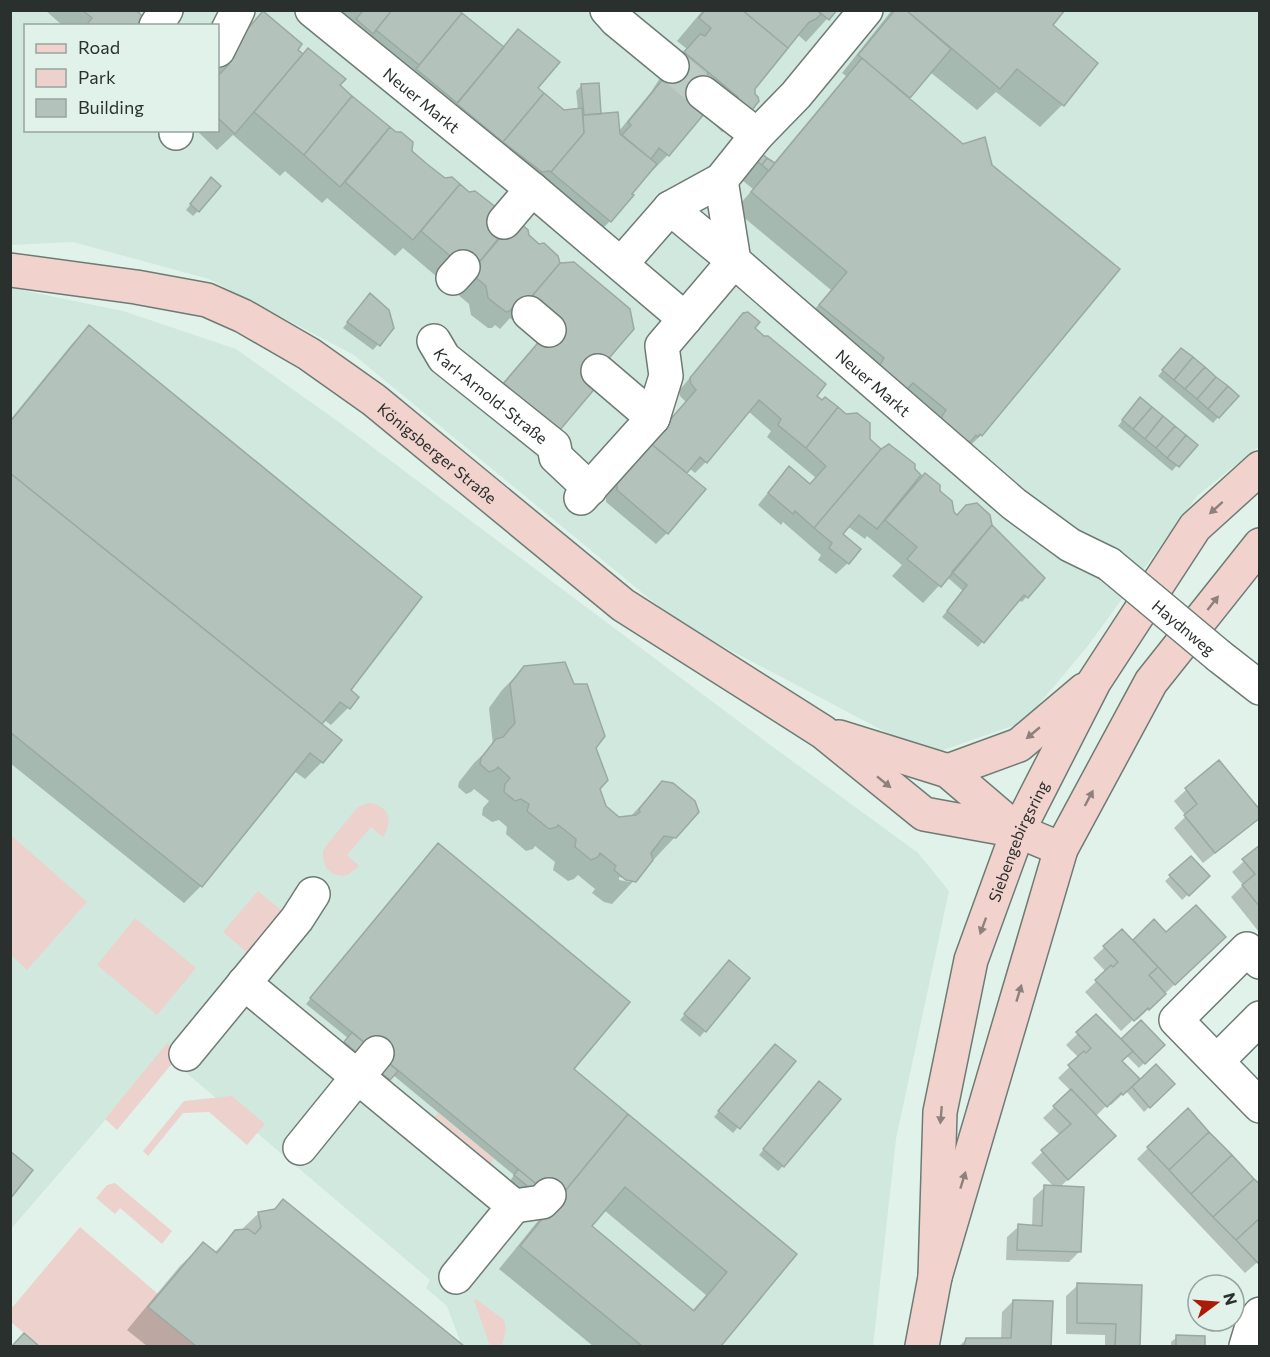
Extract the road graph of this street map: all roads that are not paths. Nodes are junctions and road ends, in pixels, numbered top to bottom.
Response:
1 (166, 10) edge
2 (238, 10) edge
3 (312, 10) edge
4 (607, 10) edge
5 (866, 10) edge
6 (157, 24) edge
7 (219, 48) edge
8 (672, 66) tunnel mouth
9 (703, 93) tunnel mouth
10 (757, 135) junction
11 (721, 180) junction
12 (532, 189) junction
13 (670, 208) junction
14 (504, 222) dead end
15 (734, 261) junction
16 (621, 264) junction
17 (10, 270) edge
18 (686, 319) junction
19 (434, 341) dead end
20 (598, 371) dead end
21 (653, 418) junction
22 (1260, 468) edge
23 (1260, 545) edge
24 (1109, 564) joint
25 (1094, 682) junction
26 (1260, 688) edge
27 (823, 732) junction
28 (948, 771) junction
29 (1018, 831) junction
30 (1061, 849) junction
31 (313, 894) dead end
32 (1260, 962) edge
33 (244, 983) junction
34 (1260, 1018) edge
35 (186, 1054) dead end
36 (1217, 1061) junction
37 (368, 1065) junction
38 (1260, 1106) edge
39 (300, 1148) dead end
40 (935, 1276) junction
41 (456, 1277) dead end
42 (1260, 1314) edge
43 (922, 1347) edge
44 (1246, 1347) edge

1 - 6 street
2 - 7 street
3 - 12 street, Neuer Markt
4 - 8 street
5 - 10 street
9 - 10 street
10 - 11 street
11 - 13 street
11 - 15 street
12 - 14 street
12 - 16 street, Neuer Markt
13 - 15 street, Neuer Markt
13 - 16 street
15 - 18 street
15 - 24 street, Neuer Markt
16 - 18 street, Neuer Markt
17 - 27 street, Königsberger Straße
18 - 21 street
19 - 21 street, Karl-Arnold-Straße
20 - 21 street
22 -> 25 street, Siebengebirgsring
30 -> 23 street, Siebengebirgsring
24 - 26 street, Haydnweg, bridge
25 -> 28 street
25 - 29 street, Siebengebirgsring
27 - 28 street, Königsberger Straße
27 -> 29 street, Königsberger Straße
28 - 29 street, Königsberger Straße
29 - 30 street, Königsberger Straße
29 -> 40 street, Siebengebirgsring
40 -> 30 street, Siebengebirgsring
31 - 33 street
32 - 36 street
33 - 35 street
33 - 37 street
34 - 36 street
36 - 38 street
37 - 39 street
37 - 41 street
40 - 43 street, Siebengebirgsring
42 - 44 street

